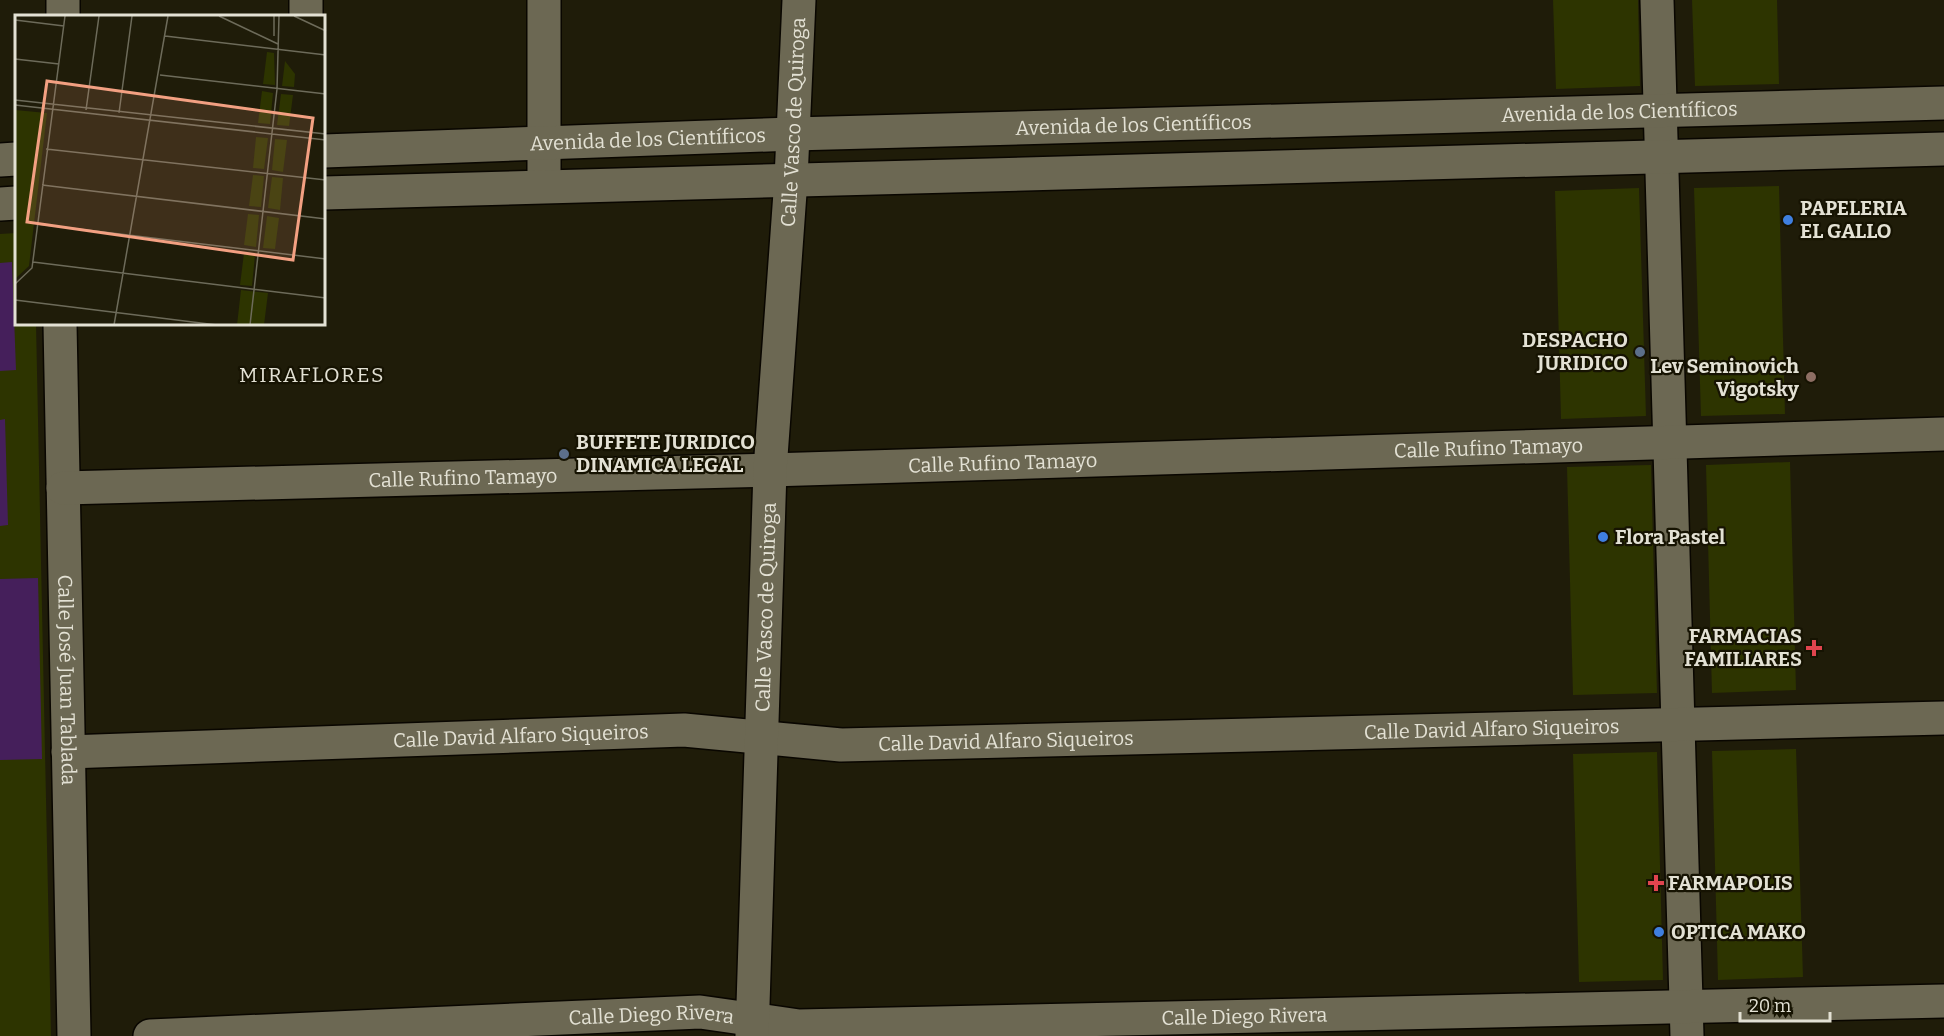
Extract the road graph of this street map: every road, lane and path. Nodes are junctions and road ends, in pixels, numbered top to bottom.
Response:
1 (544, 0) edge
2 (799, 0) edge
3 (1658, 0) edge
4 (1944, 103) edge
5 (1660, 110) junction
6 (793, 134) junction
7 (544, 142) junction
8 (1944, 149) edge
9 (326, 151) edge
10 (1662, 158) junction
11 (15, 159) edge
12 (0, 160) edge
13 (791, 179) junction
14 (544, 186) junction
15 (326, 193) edge
16 (15, 203) edge
17 (0, 204) edge
18 (60, 326) edge
19 (1944, 434) edge
20 (1670, 442) junction
21 (770, 470) junction
22 (63, 488) junction
23 (1944, 717) edge
24 (1678, 724) junction
25 (762, 737) junction
26 (68, 752) junction
27 (1944, 1001) edge
28 (1686, 1022) edge
29 (752, 1027) edge
30 (74, 1036) edge
31 (150, 1036) edge

1 - 7 street
2 - 6 street, Calle Vasco de Quiroga
3 - 5 street
4 - 5 street, Avenida de los Científicos
5 - 6 street, Avenida de los Científicos
5 - 10 street
6 - 7 street, Avenida de los Científicos
6 - 13 street, Calle Vasco de Quiroga
7 - 9 street, Avenida de los Científicos
7 - 14 street
8 - 10 street
10 - 13 street
10 - 20 street
11 - 12 street
13 - 14 street
13 - 21 street, Calle Vasco de Quiroga
14 - 15 street
16 - 17 street
18 - 22 street, Calle José Juan Tablada
19 - 20 street, Calle Rufino Tamayo
20 - 21 street, Calle Rufino Tamayo
20 - 24 street
21 - 22 street, Calle Rufino Tamayo
21 - 25 street, Calle Vasco de Quiroga
22 - 26 street, Calle José Juan Tablada
23 - 24 street, Calle David Alfaro Siqueiros
24 - 25 street, Calle David Alfaro Siqueiros
24 - 28 street
25 - 26 street, Calle David Alfaro Siqueiros
25 - 29 street, Calle Vasco de Quiroga
26 - 30 street, Calle José Juan Tablada
27 - 28 street, Calle Diego Rivera
28 - 29 street, Calle Diego Rivera
29 - 31 street, Calle Diego Rivera

